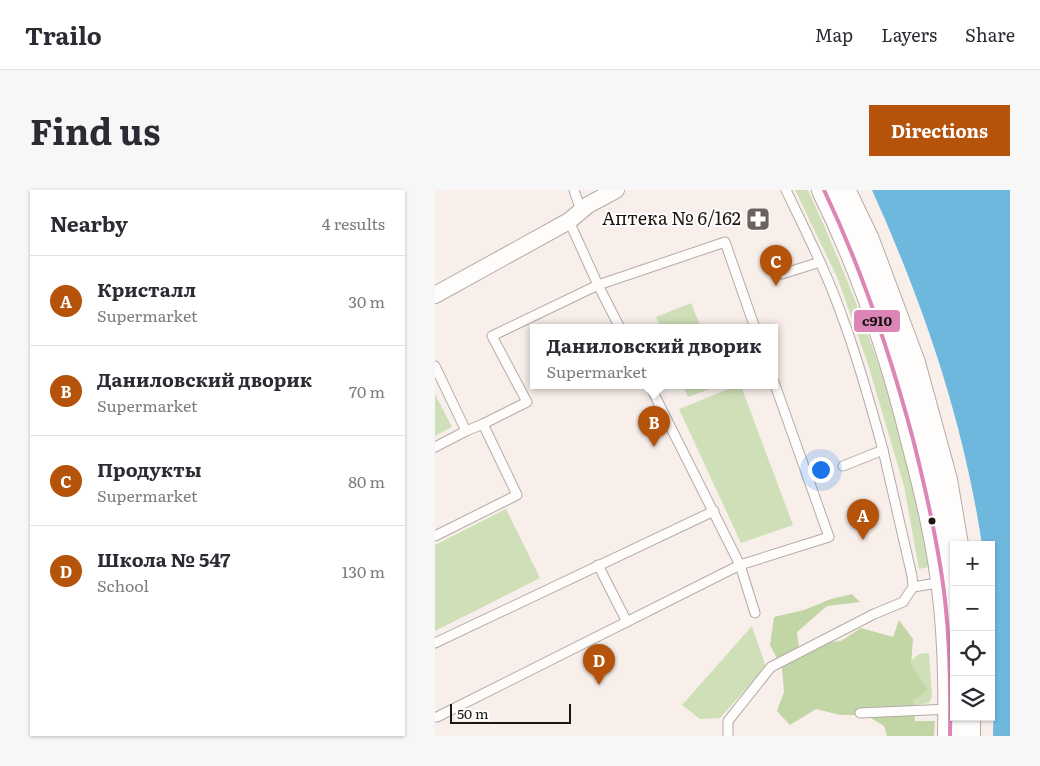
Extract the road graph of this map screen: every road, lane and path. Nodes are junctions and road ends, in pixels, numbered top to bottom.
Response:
1 (574, 190) edge
2 (616, 190) edge
3 (786, 190) edge
4 (824, 190) edge
5 (843, 190) edge
6 (575, 216) junction
7 (820, 262) junction
8 (782, 274) dead end
9 (750, 284) dead end
10 (598, 285) junction
11 (741, 288) junction
12 (435, 295) edge
13 (618, 324) edge
14 (754, 324) edge
15 (435, 366) edge
16 (652, 389) edge
17 (777, 389) edge
18 (483, 424) junction
19 (466, 431) junction
20 (435, 447) edge
21 (883, 450) junction
22 (843, 466) dead end
23 (714, 511) junction
24 (435, 536) edge
25 (955, 541) edge
26 (598, 565) junction
27 (740, 565) junction
28 (943, 582) junction
29 (913, 587) junction
30 (755, 613) dead end
31 (627, 622) junction
32 (435, 643) edge
33 (950, 682) edge
34 (860, 713) dead end
35 (950, 713) edge
36 (437, 717) dead end
37 (956, 721) edge
38 (962, 721) edge
39 (728, 736) edge
40 (950, 736) edge
41 (968, 736) edge

1 - 6 lane
2 - 6 street
3 - 7 lane
4 - 28 main road
5 - 25 main road
6 - 10 lane
6 - 12 street
7 - 8 lane
7 - 21 lane
9 - 11 lane
10 - 11 lane
10 - 13 lane
10 - 18 lane
11 - 14 lane
15 - 19 lane
16 - 23 lane
17 - 27 lane
18 - 19 lane
18 - 24 lane
19 - 20 lane
21 - 22 lane
21 - 29 lane
23 - 26 lane
23 - 27 lane
26 - 31 lane
26 - 32 lane
27 - 30 lane
27 - 31 lane
28 - 29 lane
28 - 33 main road
29 - 39 lane
31 - 36 lane
34 - 35 lane
37 - 40 main road
38 - 41 main road

